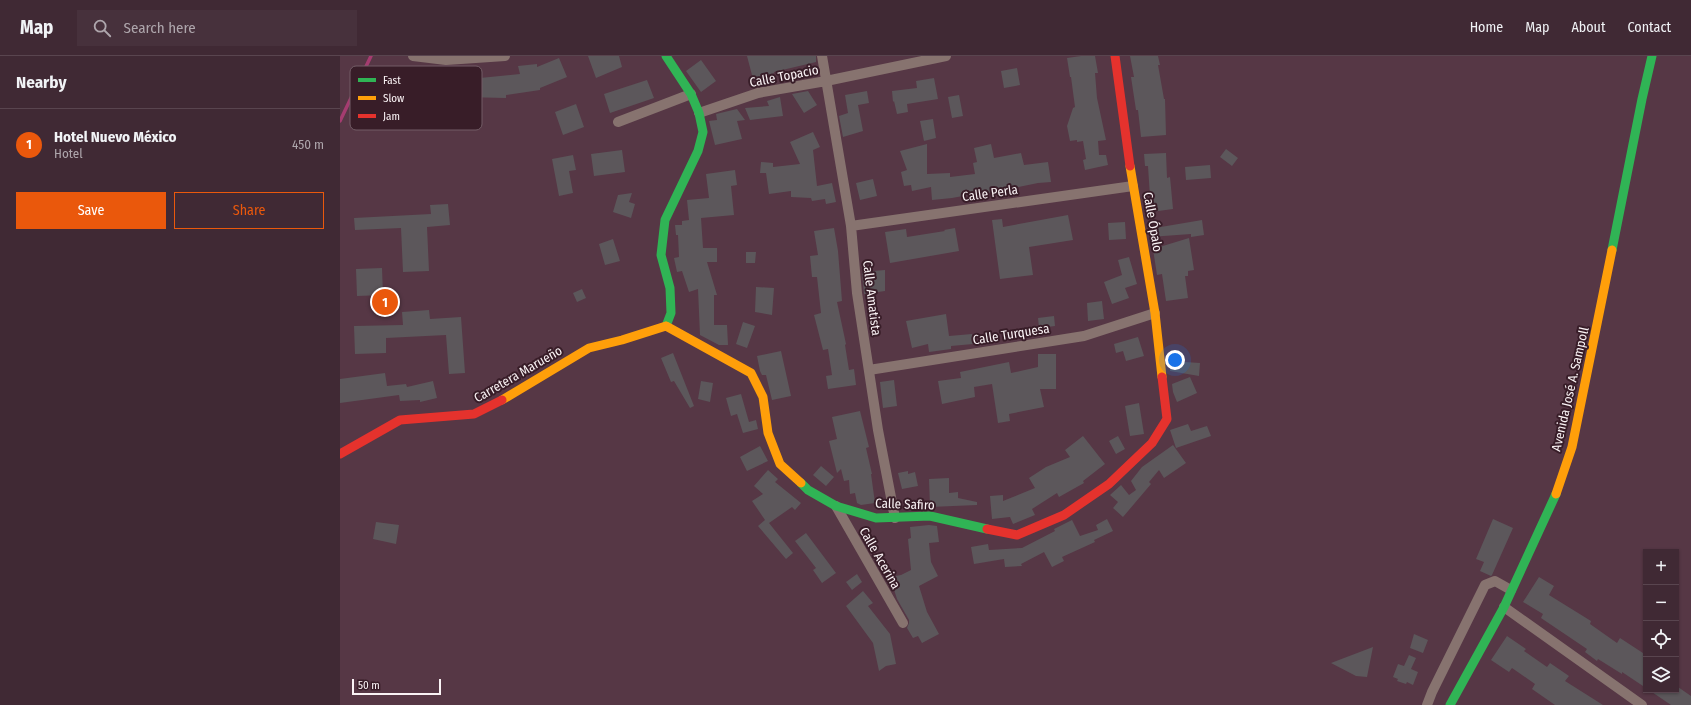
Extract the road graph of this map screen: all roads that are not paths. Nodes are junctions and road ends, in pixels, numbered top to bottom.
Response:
1 (413, 56) edge
2 (505, 56) edge
3 (666, 56) edge
4 (822, 56) edge
5 (946, 56) edge
6 (1115, 56) edge
7 (1652, 56) edge
8 (826, 81) junction
9 (691, 94) junction
10 (699, 113) junction
11 (618, 122) dead end
12 (1134, 186) junction
13 (851, 226) junction
14 (1156, 313) junction
15 (666, 326) junction
16 (869, 370) junction
17 (1164, 393) joint
18 (340, 454) edge
19 (836, 506) junction
20 (895, 518) junction
21 (1511, 590) junction
22 (1504, 606) junction
23 (902, 623) dead end
24 (1427, 705) edge
25 (1450, 705) edge
26 (1642, 705) edge

1 - 2 street
3 - 9 street
4 - 8 street, Calle Amatista
5 - 8 street, Calle Topacio
6 - 12 street, Calle Ópalo
7 - 21 street, Avenida José A. Sampoll
8 - 10 street, Calle Topacio
8 - 13 street, Calle Amatista
9 - 10 street
9 - 11 street
10 - 15 street
12 - 13 street, Calle Perla
12 - 14 street, Calle Ópalo
13 - 16 street, Calle Amatista
14 - 16 street, Calle Turquesa
14 - 17 street, Calle Ópalo
15 - 18 street, Carretera Marueño
15 - 19 street, Calle Safiro
16 - 20 street, Calle Amatista
17 - 20 street, Calle Safiro
19 - 20 street, Calle Safiro
19 - 23 street, Calle Acerina
21 - 22 street, Avenida José A. Sampoll
21 - 24 street
22 - 25 street, Avenida José A. Sampoll
22 - 26 street

